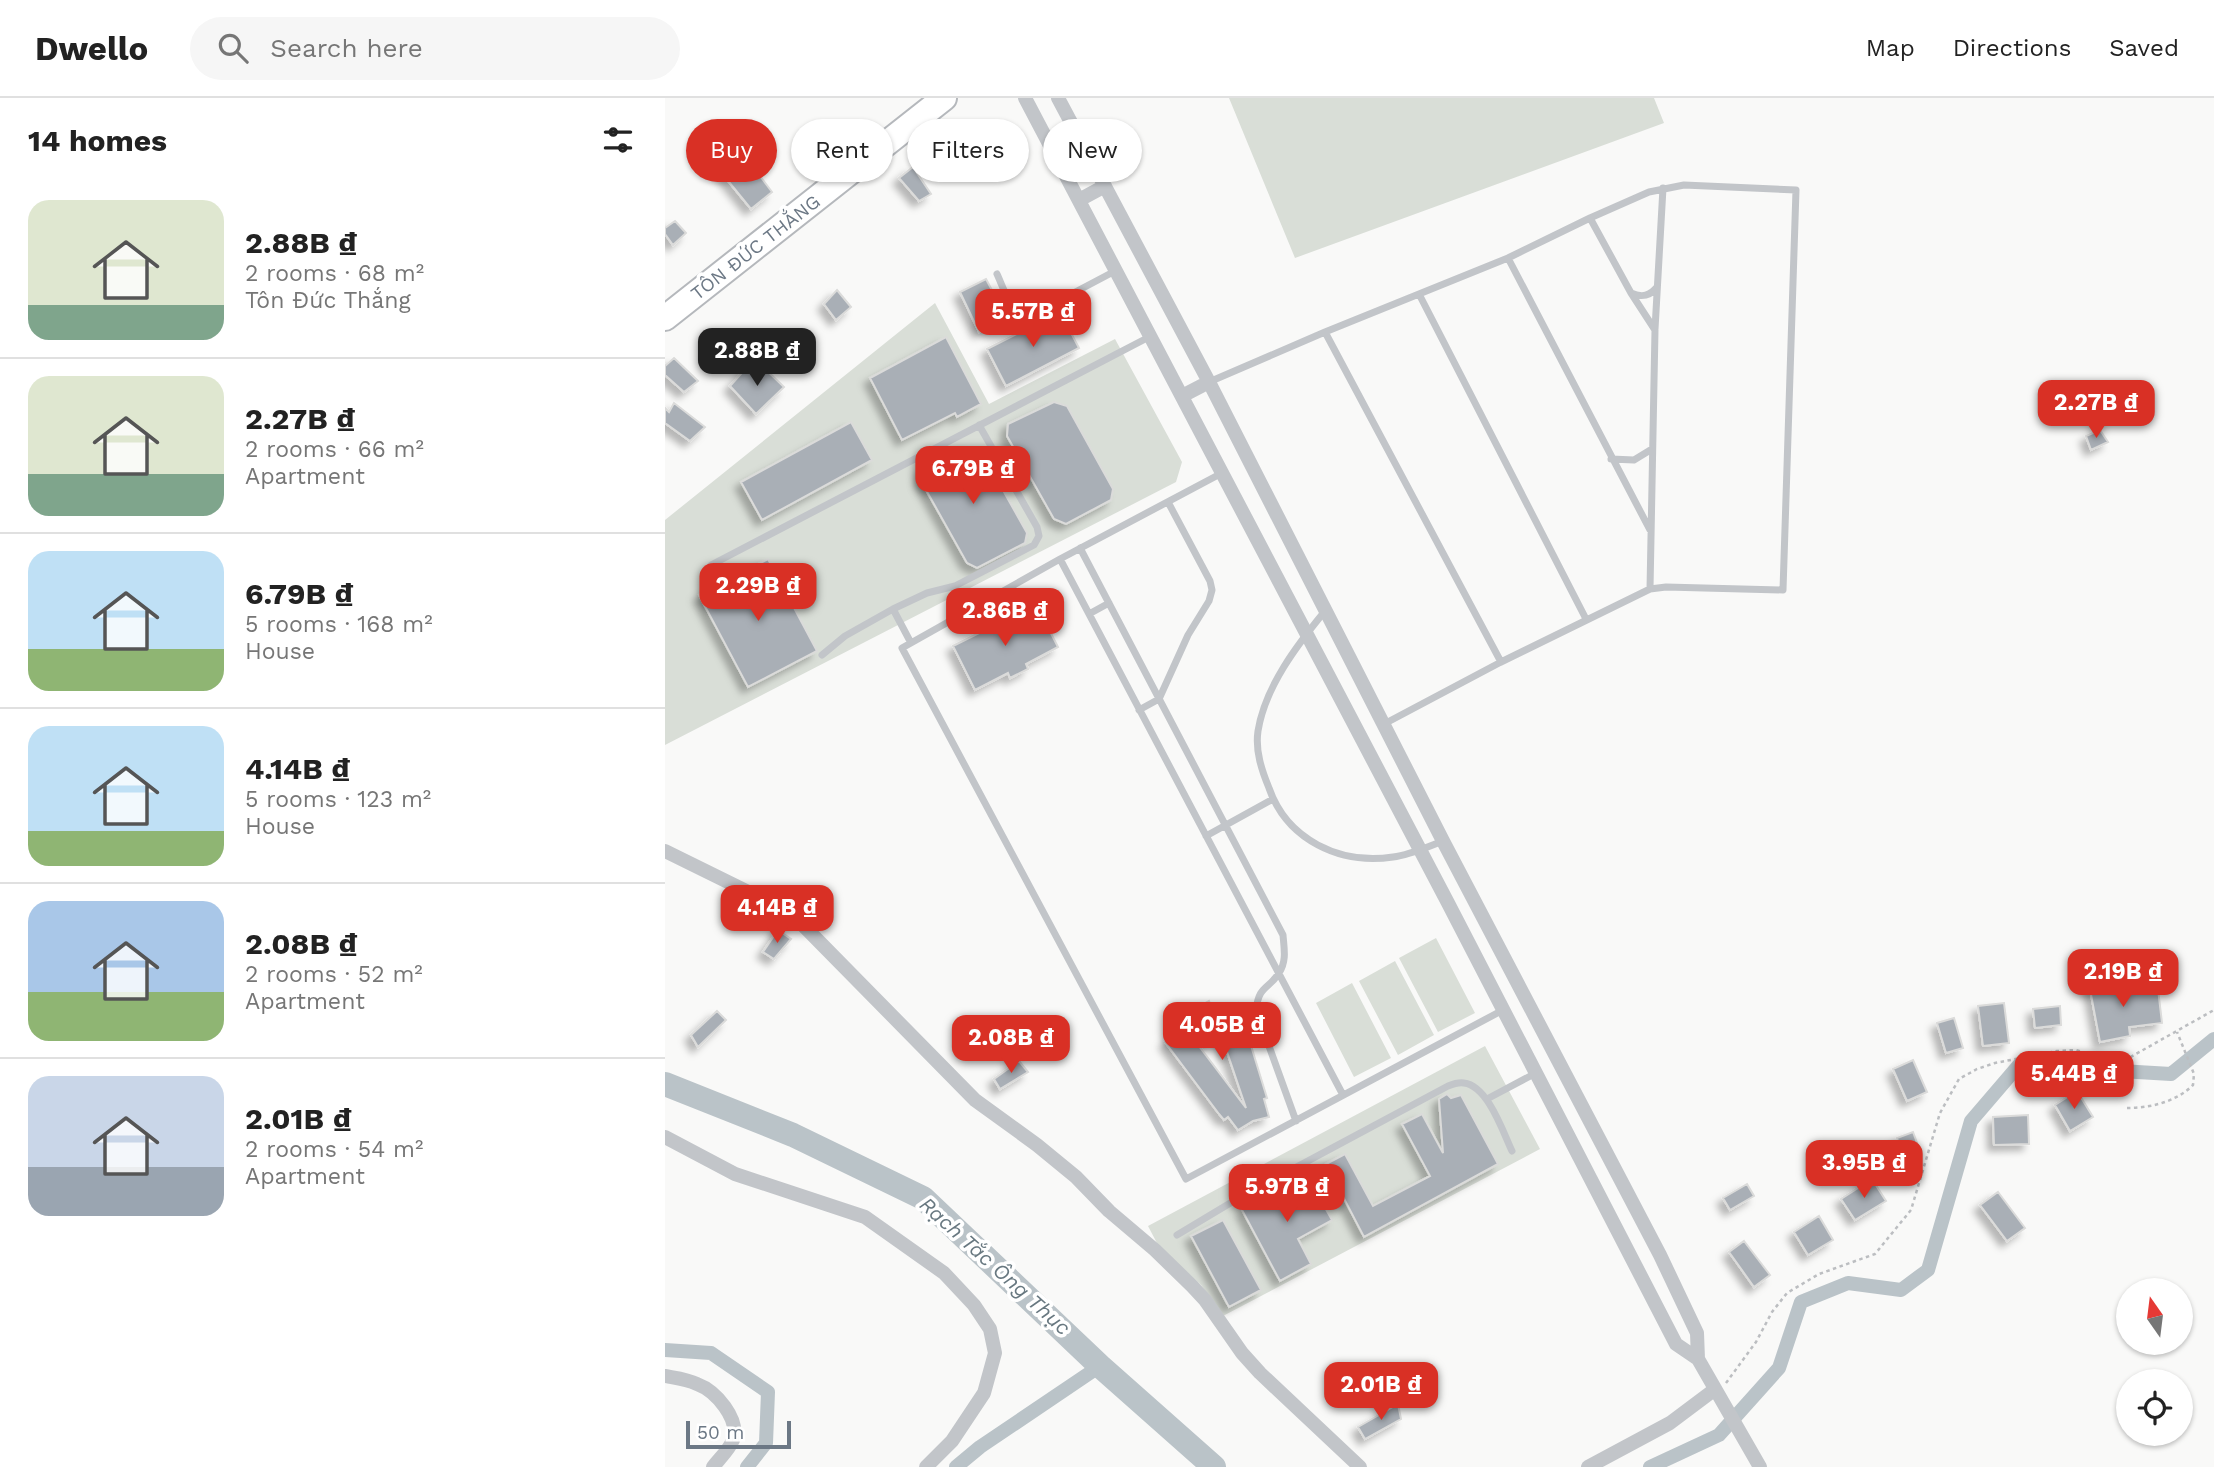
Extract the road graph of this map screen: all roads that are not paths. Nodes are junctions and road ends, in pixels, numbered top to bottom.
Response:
1 (944, 98) edge
2 (1025, 98) edge
3 (1058, 98) edge
4 (1105, 186) junction
5 (1663, 188) junction
6 (1079, 200) junction
7 (1590, 218) junction
8 (1507, 257) junction
9 (1117, 270) junction
10 (997, 274) dead end
11 (1657, 287) junction
12 (1631, 293) junction
13 (1419, 294) junction
14 (665, 318) edge
15 (1655, 330) junction
16 (1325, 332) junction
17 (1151, 336) junction
18 (1209, 382) junction
19 (1182, 396) junction
20 (979, 425) junction
21 (1653, 448) junction
22 (1611, 459) junction
23 (1222, 473) junction
24 (1168, 502) junction
25 (1651, 531) junction
26 (1080, 548) junction
27 (1060, 559) junction
28 (711, 565) dead end
29 (1650, 589) junction
30 (1109, 603) junction
31 (893, 609) junction
32 (1325, 611) junction
33 (1089, 614) junction
34 (1586, 618) junction
35 (1306, 634) junction
36 (911, 643) junction
37 (822, 655) dead end
38 (1501, 662) junction
39 (1159, 699) junction
40 (1139, 710) junction
41 (1384, 724) junction
42 (1360, 737) junction
43 (1273, 799) junction
44 (1226, 825) junction
45 (1206, 836) junction
46 (1443, 841) junction
47 (1420, 850) junction
48 (665, 851) edge
49 (1279, 974) junction
50 (1504, 1010) junction
51 (1559, 1062) junction
52 (1536, 1073) junction
53 (1343, 1096) junction
54 (1487, 1100) junction
55 (1296, 1121) junction
56 (665, 1137) edge
57 (1512, 1152) dead end
58 (1177, 1235) dead end
59 (1698, 1359) junction
60 (665, 1376) edge
61 (1717, 1394) junction
62 (713, 1467) edge
63 (926, 1467) edge
64 (1360, 1467) edge
65 (1588, 1467) edge
66 (1760, 1467) edge

1 - 14 highway, TÔN ĐỨC THẮNG
2 - 6 street
3 - 4 street
4 - 6 street
4 - 18 street
5 - 7 lane
5 - 11 lane
5 - 29 lane
6 - 9 street
7 - 8 lane
7 - 12 lane
8 - 13 lane
8 - 22 lane
9 - 10 lane
9 - 17 street
11 - 12 lane
11 - 15 lane
12 - 15 lane
13 - 16 lane
13 - 34 lane
15 - 21 lane
16 - 18 lane
16 - 38 lane
17 - 19 street
17 - 20 lane
18 - 19 street
18 - 32 street
19 - 23 street
20 - 28 lane
20 - 31 lane
21 - 22 lane
21 - 25 lane
22 - 25 lane
23 - 24 lane
23 - 35 street
24 - 26 lane
24 - 39 lane
25 - 29 lane
26 - 27 lane
26 - 30 lane
27 - 33 lane
27 - 36 lane
29 - 34 lane
30 - 33 lane
30 - 39 lane
31 - 36 lane
31 - 37 lane
32 - 35 lane
32 - 41 street
33 - 40 lane
34 - 38 lane
35 - 42 street
35 - 43 lane
36 - 55 lane
38 - 41 lane
39 - 40 lane
39 - 44 lane
40 - 45 lane
41 - 42 street
41 - 46 street
42 - 47 street
43 - 44 lane
43 - 47 lane
44 - 45 lane
44 - 49 lane
45 - 49 lane
46 - 47 lane
46 - 51 street
47 - 50 street
48 - 64 street
49 - 53 lane
49 - 55 lane
50 - 52 street
50 - 53 lane
51 - 52 street
51 - 59 street
52 - 54 lane
52 - 59 street
53 - 55 lane
54 - 57 lane
54 - 58 lane
56 - 63 street
59 - 61 street
60 - 62 street
61 - 65 street
61 - 66 street

